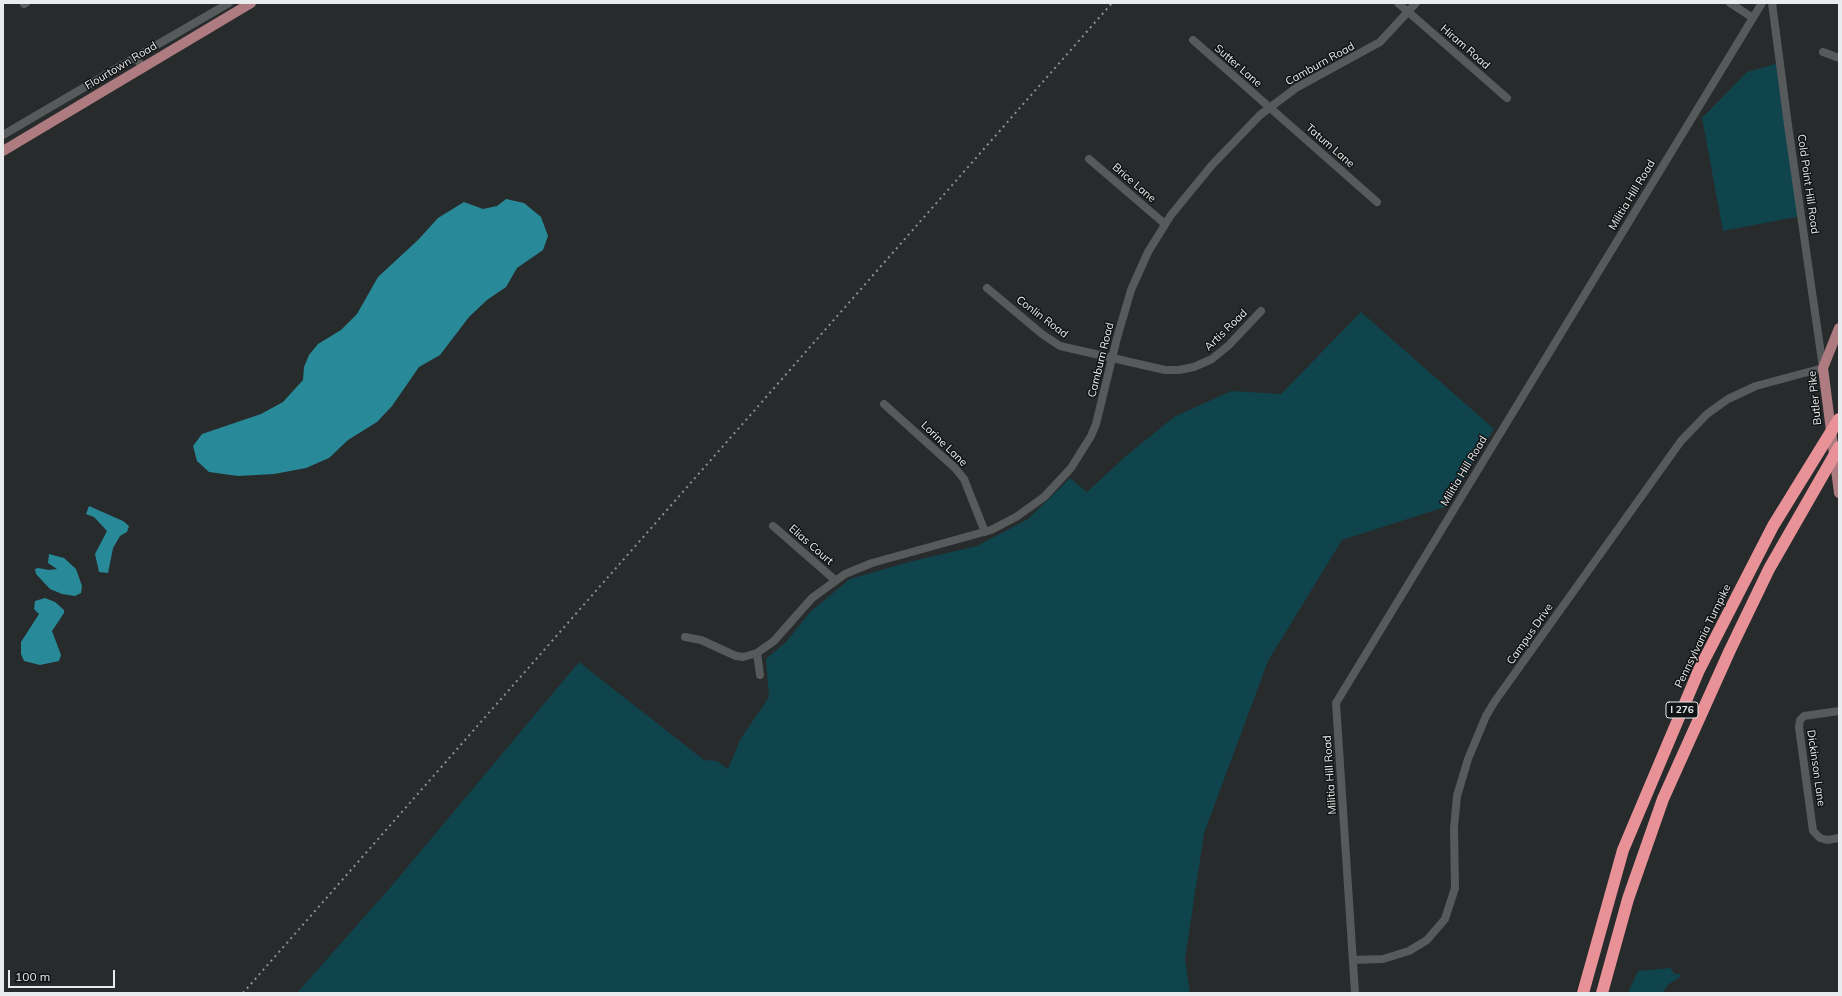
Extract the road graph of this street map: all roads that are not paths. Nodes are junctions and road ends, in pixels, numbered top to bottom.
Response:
1 (230, 3) edge
2 (251, 3) edge
3 (1398, 3) edge
4 (1416, 3) edge
5 (1730, 3) edge
6 (1762, 3) edge
7 (1772, 3) edge
8 (1408, 12) junction
9 (1753, 18) junction
10 (1193, 40) dead end
11 (1822, 52) dead end
12 (136, 57) junction
13 (1839, 58) edge
14 (142, 68) junction
15 (1507, 98) dead end
16 (1269, 108) junction
17 (3, 135) edge
18 (3, 151) edge
19 (1089, 159) dead end
20 (1377, 202) dead end
21 (1165, 224) junction
22 (987, 288) dead end
23 (1261, 311) dead end
24 (1839, 328) edge
25 (1112, 359) junction
26 (1823, 368) junction
27 (884, 404) dead end
28 (1837, 422) edge
29 (1839, 448) edge
30 (1839, 493) edge
31 (773, 526) dead end
32 (985, 532) junction
33 (835, 580) junction
34 (685, 637) dead end
35 (757, 653) junction
36 (760, 675) dead end
37 (1839, 711) edge
38 (1839, 838) edge
39 (1353, 960) junction
40 (1355, 993) edge
41 (1583, 993) edge
42 (1602, 993) edge

1 - 12 street
2 - 14 main road, Flourtown Road
3 - 8 street, Hiram Road
4 - 8 street, Camburn Road
5 - 9 street
6 - 9 street, Militia Hill Road
7 - 26 street, Cold Point Hill Road
8 - 15 street, Hiram Road
8 - 16 street, Camburn Road
9 - 39 street, Militia Hill Road
10 - 16 street, Sutter Lane
11 - 13 street
12 - 14 street
12 - 17 street
14 - 18 main road, Flourtown Road
16 - 20 street, Tatum Lane
16 - 21 street, Camburn Road
19 - 21 street, Brice Lane
21 - 25 street, Camburn Road
22 - 25 street, Conlin Road
23 - 25 street, Artis Road
24 - 26 main road, Butler Pike
25 - 32 street, Camburn Road
26 - 30 main road, Butler Pike
26 - 39 street, Campus Drive
27 - 32 street, Lorine Lane
28 - 41 highway, Pennsylvania Turnpike / I 276
29 - 42 highway, I 276
31 - 33 street, Elias Court
32 - 33 street, Camburn Road
33 - 35 street, Camburn Road
34 - 35 street, Camburn Road
35 - 36 street
37 - 38 street, Dickinson Lane
39 - 40 street, Militia Hill Road

